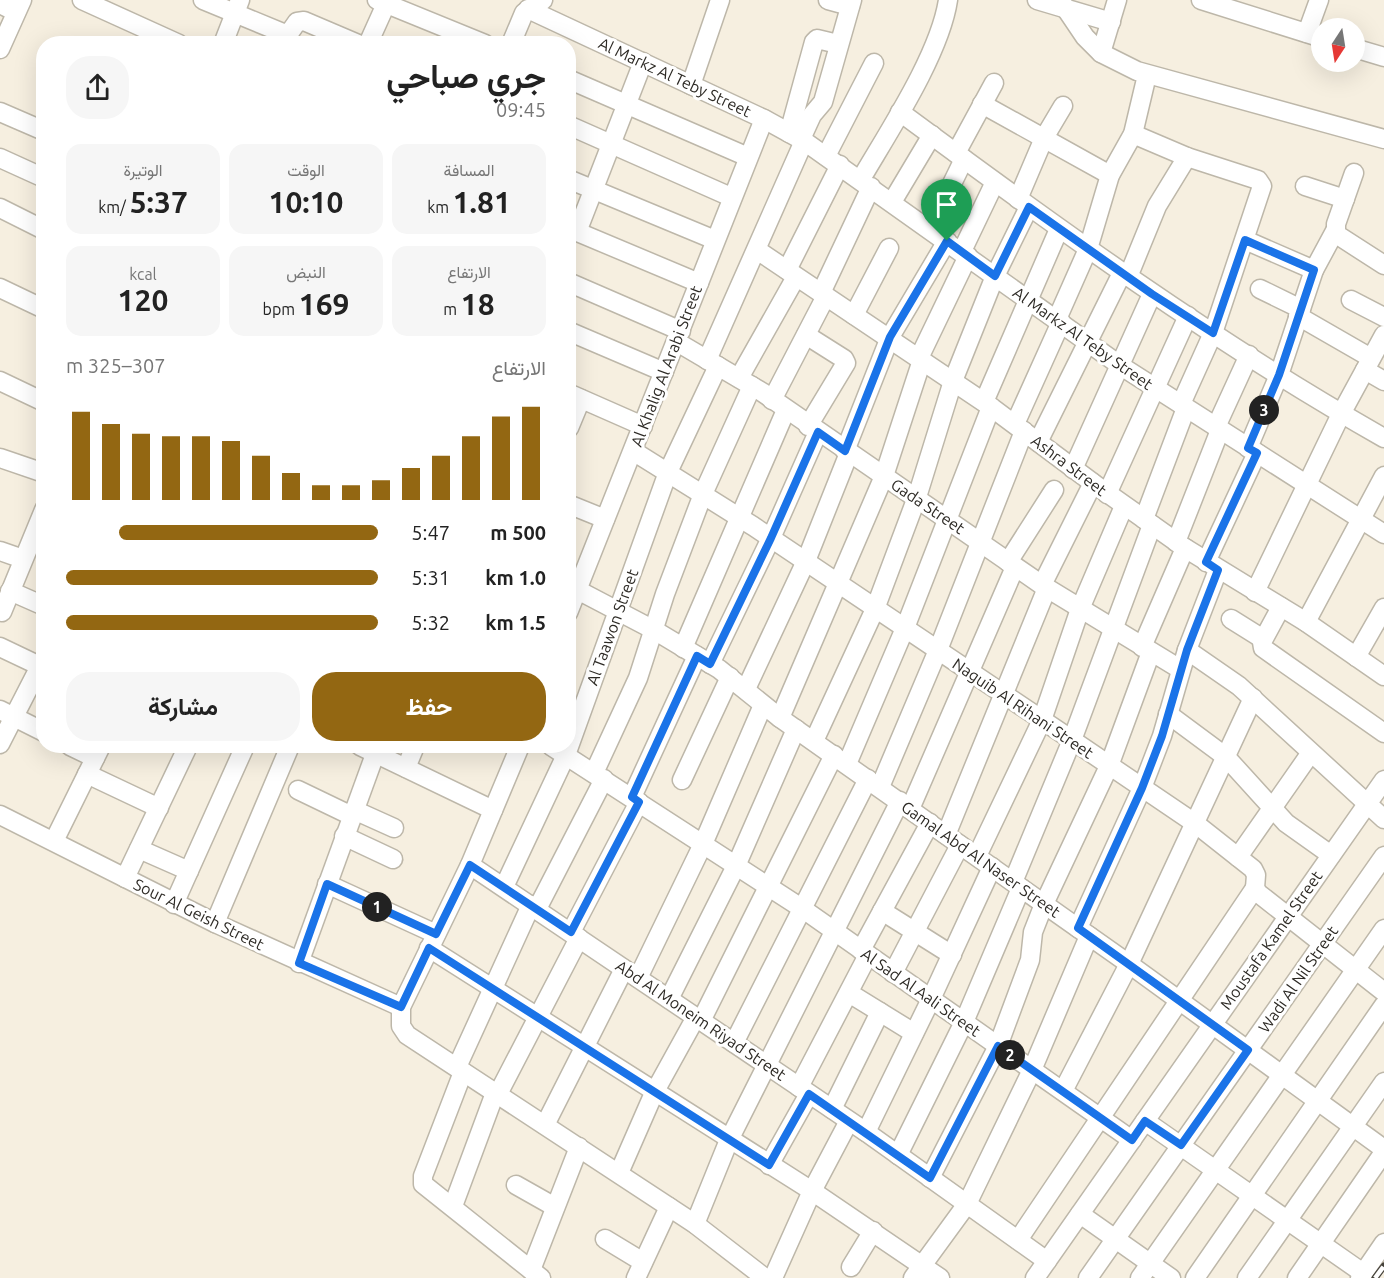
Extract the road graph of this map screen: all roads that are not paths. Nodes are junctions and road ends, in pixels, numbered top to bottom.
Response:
1 (82, 0) edge
2 (203, 0) edge
3 (720, 0) edge
4 (828, 0) edge
5 (948, 0) edge
6 (1037, 0) edge
7 (1117, 0) edge
8 (1201, 0) edge
9 (1319, 0) edge
10 (382, 1) edge
11 (537, 3) edge
12 (851, 3) edge
13 (1064, 5) edge
14 (13, 6) edge
15 (238, 7) edge
16 (1316, 18) edge
17 (1111, 22) junction
18 (1311, 34) edge
19 (146, 36) edge
20 (231, 36) edge
21 (339, 36) edge
22 (371, 36) edge
23 (466, 36) edge
24 (514, 36) edge
25 (0, 49) edge
26 (1365, 51) edge
27 (1101, 52) junction
28 (1384, 57) edge
29 (643, 62) junction
30 (874, 63) dead end
31 (1148, 75) junction
32 (576, 82) edge
33 (994, 83) dead end
34 (691, 85) junction
35 (626, 104) junction
36 (982, 104) junction
37 (1063, 106) dead end
38 (0, 112) edge
39 (900, 112) junction
40 (764, 119) junction
41 (36, 126) edge
42 (576, 128) edge
43 (1133, 134) junction
44 (932, 135) junction
45 (798, 138) junction
46 (1044, 138) junction
47 (1384, 139) edge
48 (611, 143) junction
49 (960, 156) junction
50 (748, 157) junction
51 (1187, 157) junction
52 (0, 158) edge
53 (833, 161) junction
54 (1354, 173) dead end
55 (36, 174) edge
56 (1110, 175) junction
57 (576, 182) edge
58 (995, 182) junction
59 (866, 183) junction
60 (1305, 186) dead end
61 (593, 189) junction
62 (731, 197) junction
63 (1345, 199) junction
64 (892, 202) junction
65 (1023, 203) junction
66 (0, 208) edge
67 (576, 224) edge
68 (36, 226) edge
69 (930, 229) junction
70 (1059, 229) junction
71 (576, 231) edge
72 (1335, 231) junction
73 (715, 240) junction
74 (1245, 240) junction
75 (889, 248) dead end
76 (959, 249) junction
77 (1088, 249) junction
78 (757, 250) junction
79 (1384, 264) edge
80 (1314, 270) junction
81 (791, 273) junction
82 (1125, 275) junction
83 (995, 276) junction
84 (699, 283) junction
85 (576, 286) edge
86 (0, 288) edge
87 (1260, 289) dead end
88 (1152, 294) junction
89 (824, 295) junction
90 (1028, 298) junction
91 (1352, 300) dead end
92 (36, 305) edge
93 (1300, 313) junction
94 (855, 315) junction
95 (1188, 316) junction
96 (1384, 317) edge
97 (1059, 321) junction
98 (1213, 333) junction
99 (576, 334) edge
100 (806, 335) junction
101 (1384, 335) edge
102 (679, 336) junction
103 (890, 337) junction
104 (1088, 342) junction
105 (1249, 355) junction
106 (921, 359) junction
107 (713, 363) junction
108 (1368, 364) junction
109 (1121, 366) junction
110 (664, 372) junction
111 (1279, 375) junction
112 (0, 381) edge
113 (953, 381) junction
114 (1384, 381) edge
115 (746, 382) junction
116 (1155, 388) junction
117 (576, 396) edge
118 (36, 398) edge
119 (779, 405) junction
120 (987, 405) junction
121 (1183, 406) junction
122 (1341, 414) junction
123 (643, 426) junction
124 (813, 429) junction
125 (1218, 429) junction
126 (1025, 432) junction
127 (1384, 438) edge
128 (1252, 450) junction
129 (633, 451) junction
130 (847, 452) junction
131 (0, 458) edge
132 (1073, 469) junction
133 (36, 470) edge
134 (668, 472) junction
135 (884, 476) junction
136 (1384, 476) edge
137 (1307, 485) junction
138 (1100, 488) junction
139 (1054, 490) dead end
140 (703, 494) junction
141 (917, 497) junction
142 (1124, 506) junction
143 (576, 507) edge
144 (738, 517) junction
145 (605, 519) junction
146 (947, 519) junction
147 (1360, 519) junction
148 (1148, 522) junction
149 (36, 529) edge
150 (1384, 534) edge
151 (771, 538) junction
152 (980, 542) junction
153 (1181, 545) junction
154 (0, 551) edge
155 (23, 560) junction
156 (806, 561) junction
157 (1011, 565) junction
158 (1212, 566) junction
159 (576, 581) edge
160 (840, 584) junction
161 (1045, 586) junction
162 (576, 589) edge
163 (10, 591) junction
164 (1255, 592) junction
165 (36, 602) edge
166 (1281, 607) junction
167 (1384, 608) edge
168 (874, 609) junction
169 (1080, 609) junction
170 (618, 610) junction
171 (2, 612) dead end
172 (1231, 619) dead end
173 (1306, 622) junction
174 (905, 628) junction
175 (1112, 629) junction
176 (654, 630) junction
177 (1263, 639) junction
178 (0, 647) edge
179 (938, 650) junction
180 (1147, 650) junction
181 (1187, 650) junction
182 (697, 656) junction
183 (1356, 657) junction
184 (36, 664) edge
185 (1180, 669) junction
186 (969, 672) junction
187 (36, 675) edge
188 (1384, 676) edge
189 (730, 677) junction
190 (746, 689) junction
191 (1005, 695) junction
192 (1253, 698) junction
193 (763, 705) junction
194 (576, 710) edge
195 (7, 713) edge
196 (1168, 714) junction
197 (780, 718) junction
198 (1042, 720) junction
199 (36, 728) edge
200 (796, 729) junction
201 (1384, 733) edge
202 (1072, 740) junction
203 (814, 741) junction
204 (0, 744) edge
205 (185, 753) edge
206 (242, 753) edge
207 (287, 753) edge
208 (370, 753) edge
209 (380, 753) edge
210 (412, 753) edge
211 (514, 753) edge
212 (558, 753) edge
213 (564, 753) edge
214 (1310, 754) junction
215 (1226, 757) junction
216 (94, 759) edge
217 (840, 759) junction
218 (1109, 765) junction
219 (406, 768) junction
220 (599, 776) junction
221 (682, 780) dead end
222 (1384, 780) edge
223 (874, 783) junction
224 (1142, 788) junction
225 (298, 790) dead end
226 (636, 799) junction
227 (1367, 804) junction
228 (905, 805) junction
229 (159, 808) junction
230 (1271, 809) junction
231 (493, 810) junction
232 (353, 813) junction
233 (0, 815) edge
234 (1384, 819) edge
235 (930, 823) junction
236 (1196, 824) junction
237 (394, 828) dead end
238 (345, 836) junction
239 (953, 840) junction
240 (54, 841) junction
241 (703, 844) junction
242 (139, 849) junction
243 (1331, 855) junction
244 (1384, 856) edge
245 (1238, 857) junction
246 (393, 859) dead end
247 (984, 862) junction
248 (470, 865) junction
249 (736, 866) junction
250 (189, 871) junction
251 (125, 878) junction
252 (327, 884) junction
253 (1017, 885) junction
254 (504, 887) junction
255 (768, 887) junction
256 (1255, 888) junction
257 (174, 904) junction
258 (1044, 904) junction
259 (534, 907) junction
260 (803, 909) junction
261 (882, 911) junction
262 (1287, 918) junction
263 (215, 923) junction
264 (1384, 929) edge
265 (834, 931) junction
266 (915, 932) junction
267 (1083, 932) junction
268 (575, 935) junction
269 (433, 941) junction
270 (1321, 945) junction
271 (864, 952) junction
272 (952, 955) junction
273 (299, 963) junction
274 (1129, 964) junction
275 (1355, 970) junction
276 (631, 973) junction
277 (894, 973) junction
278 (491, 988) junction
279 (1384, 992) edge
280 (849, 993) junction
281 (669, 999) junction
282 (931, 999) junction
283 (1179, 1001) junction
284 (1384, 1005) edge
285 (401, 1007) junction
286 (880, 1012) junction
287 (536, 1017) junction
288 (698, 1019) junction
289 (964, 1022) junction
290 (1212, 1025) junction
291 (914, 1033) junction
292 (734, 1043) junction
293 (998, 1046) junction
294 (584, 1048) junction
295 (1248, 1050) junction
296 (766, 1065) junction
297 (460, 1070) junction
298 (1032, 1070) junction
299 (1282, 1075) junction
300 (1384, 1082) edge
301 (804, 1091) junction
302 (1063, 1092) junction
303 (654, 1093) junction
304 (496, 1094) junction
305 (1317, 1100) junction
306 (832, 1109) junction
307 (1100, 1118) junction
308 (849, 1121) junction
309 (1145, 1121) junction
310 (545, 1125) junction
311 (1353, 1126) junction
312 (866, 1132) junction
313 (729, 1140) junction
314 (1132, 1140) junction
315 (1181, 1145) junction
316 (579, 1147) junction
317 (1384, 1151) edge
318 (898, 1155) junction
319 (769, 1165) junction
320 (1216, 1169) junction
321 (619, 1173) junction
322 (930, 1178) junction
323 (516, 1185) dead end
324 (812, 1191) junction
325 (1252, 1195) junction
326 (967, 1204) junction
327 (453, 1206) junction
328 (555, 1207) junction
329 (669, 1207) junction
330 (1080, 1214) junction
331 (1287, 1220) junction
332 (694, 1224) junction
333 (873, 1231) junction
334 (605, 1239) dead end
335 (1116, 1239) junction
336 (1018, 1240) junction
337 (1384, 1243) edge
338 (1321, 1244) junction
339 (851, 1267) dead end
340 (1146, 1271) edge
341 (642, 1272) edge
342 (917, 1272) edge
343 (1041, 1273) edge
344 (536, 1274) edge
345 (1362, 1276) edge
346 (765, 1278) edge
347 (773, 1278) edge
348 (940, 1278) edge
349 (1088, 1278) edge
350 (1172, 1278) edge
351 (1195, 1278) edge
352 (1247, 1278) edge
353 (1297, 1278) edge

1 - 19 street
2 - 15 street
3 - 34 street
4 - 12 street
5 - 39 street
6 - 13 street
7 - 17 street
8 - 18 street
9 - 16 street
10 - 22 street
10 - 23 street
11 - 24 street
11 - 29 street, Al Markz Al Teby Street
12 - 45 street, Al Taawon Street
13 - 17 street
13 - 27 street
14 - 25 street
15 - 20 street
15 - 21 street
17 - 27 street
26 - 28 street
27 - 31 street
29 - 34 street, Al Markz Al Teby Street
29 - 35 street
30 - 53 street
31 - 43 street
31 - 47 street
32 - 35 street
33 - 36 street
34 - 40 street, Al Markz Al Teby Street
35 - 48 street
35 - 50 street
36 - 46 street
36 - 49 street
37 - 46 street
38 - 41 street
39 - 44 street
39 - 59 street
40 - 45 street, Al Markz Al Teby Street
40 - 50 street, Al Khalig Al Arabi Street
42 - 48 street
43 - 51 street
43 - 56 street
44 - 49 street
44 - 64 street
45 - 53 street, Al Markz Al Teby Street
45 - 78 street, Al Taawon Street
46 - 56 street
46 - 65 street
48 - 61 street
48 - 62 street
49 - 58 street
49 - 69 street
50 - 62 street, Al Khalig Al Arabi Street
51 - 74 street
51 - 82 street
52 - 55 street
53 - 59 street, Al Markz Al Teby Street
53 - 81 street
54 - 63 street
56 - 77 street
57 - 61 street
58 - 65 street
58 - 76 street
59 - 64 street, Al Markz Al Teby Street
59 - 89 street
60 - 63 street
61 - 67 street
61 - 73 street
62 - 73 street, Al Khalig Al Arabi Street
63 - 72 street
64 - 69 street, Al Markz Al Teby Street
65 - 70 street
65 - 83 street
66 - 68 street
69 - 76 street, Al Markz Al Teby Street
70 - 77 street
70 - 90 street
71 - 84 street
72 - 79 street
72 - 80 street
73 - 84 street, Al Khalig Al Arabi Street
74 - 80 street
74 - 98 street
75 - 94 street
76 - 83 street, Al Markz Al Teby Street
76 - 103 street
76 - 106 street
77 - 82 street
77 - 97 street
78 - 81 street, Ashra Street
78 - 107 street, Al Taawon Street
80 - 93 street
81 - 89 street, Ashra Street
81 - 115 street
82 - 88 street
82 - 104 street
83 - 90 street, Al Markz Al Teby Street
83 - 113 street
84 - 102 street, Al Khalig Al Arabi Street
85 - 102 street, Gada Street
86 - 92 street
87 - 93 street
88 - 95 street
88 - 109 street
89 - 94 street, Ashra Street
89 - 100 street
90 - 97 street, Al Markz Al Teby Street
90 - 120 street
91 - 96 street
93 - 108 street
93 - 111 street
94 - 103 street, Ashra Street
95 - 98 street
95 - 116 street
97 - 104 street, Al Markz Al Teby Street
97 - 126 street
98 - 105 street
98 - 121 street
99 - 110 street
100 - 119 street
100 - 124 street
101 - 108 street
102 - 107 street, Gada Street
102 - 110 street, Al Khalig Al Arabi Street
103 - 106 street, Ashra Street
103 - 130 street
104 - 109 street, Al Markz Al Teby Street
104 - 126 street
105 - 111 street
105 - 125 street
106 - 113 street, Ashra Street
106 - 135 street
107 - 115 street, Gada Street
107 - 134 street, Al Taawon Street
108 - 114 street
108 - 122 street
109 - 116 street, Al Markz Al Teby Street
109 - 132 street
110 - 123 street, Al Khalig Al Arabi Street
111 - 122 street
111 - 128 street
112 - 118 street
113 - 120 street, Ashra Street
113 - 141 street
115 - 119 street, Gada Street
115 - 140 street
116 - 121 street, Al Markz Al Teby Street
116 - 138 street
117 - 123 street
119 - 124 street, Gada Street
119 - 144 street
120 - 126 street, Ashra Street
120 - 146 street
121 - 125 street, Al Markz Al Teby Street
121 - 148 street
122 - 127 street
122 - 137 street
123 - 129 street, Al Khalig Al Arabi Street
124 - 130 street, Gada Street
124 - 151 street
125 - 128 street, Al Markz Al Teby Street
125 - 153 street
126 - 132 street, Ashra Street
126 - 152 street
128 - 137 street, Al Markz Al Teby Street
128 - 158 street
129 - 134 street, Naguib Al Rihani Street
129 - 145 street, Al Khalig Al Arabi Street
130 - 135 street, Gada Street
130 - 156 street
131 - 133 street
132 - 138 street, Ashra Street
134 - 140 street, Naguib Al Rihani Street
134 - 170 street, Al Taawon Street
135 - 141 street, Gada Street
135 - 160 street
136 - 147 street
137 - 147 street, Al Markz Al Teby Street
137 - 164 street
138 - 142 street, Ashra Street
138 - 161 street
139 - 157 street
140 - 144 street, Naguib Al Rihani Street
140 - 176 street
141 - 146 street, Gada Street
141 - 168 street
142 - 148 street, Ashra Street
142 - 169 street
143 - 145 street
144 - 151 street, Naguib Al Rihani Street
144 - 182 street
145 - 159 street, Al Khalig Al Arabi Street
146 - 152 street, Gada Street
146 - 174 street
147 - 150 street, Al Markz Al Teby Street
147 - 173 street
148 - 153 street, Ashra Street
148 - 175 street
149 - 155 street
151 - 156 street, Naguib Al Rihani Street
151 - 182 street
152 - 157 street, Gada Street
152 - 179 street
153 - 158 street, Ashra Street
153 - 180 street
154 - 155 street
155 - 163 street
156 - 160 street, Naguib Al Rihani Street
156 - 190 street
157 - 161 street, Gada Street
157 - 186 street
158 - 164 street, Ashra Street
158 - 181 street
160 - 168 street, Naguib Al Rihani Street
160 - 197 street
161 - 169 street, Gada Street
161 - 191 street
162 - 170 street, Gamal Abd Al Naser Street
163 - 165 street
163 - 171 street
164 - 166 street, Ashra Street
166 - 173 street, Ashra Street
166 - 177 street
167 - 183 street
168 - 174 street, Naguib Al Rihani Street
168 - 203 street
169 - 175 street, Gada Street
169 - 198 street
170 - 176 street, Gamal Abd Al Naser Street
170 - 194 street, Al Taawon Street
172 - 177 street
173 - 183 street, Ashra Street
174 - 179 street, Naguib Al Rihani Street
174 - 217 street
175 - 180 street, Gada Street
175 - 202 street
176 - 182 street, Gamal Abd Al Naser Street
176 - 220 street
177 - 201 street
178 - 184 street
179 - 186 street, Naguib Al Rihani Street
179 - 223 street
180 - 185 street, Gada Street
180 - 218 street
181 - 185 street
181 - 192 street
182 - 189 street, Gamal Abd Al Naser Street
182 - 226 street
183 - 188 street, Ashra Street
185 - 196 street
186 - 191 street, Naguib Al Rihani Street
186 - 228 street
187 - 195 street
189 - 190 street, Gamal Abd Al Naser Street
189 - 221 street
190 - 193 street, Gamal Abd Al Naser Street
191 - 198 street, Naguib Al Rihani Street
191 - 239 street
192 - 214 street
192 - 215 street
193 - 197 street, Gamal Abd Al Naser Street
193 - 241 street
195 - 199 street
195 - 204 street
196 - 215 street
196 - 224 street
197 - 200 street, Gamal Abd Al Naser Street
198 - 202 street, Naguib Al Rihani Street
198 - 247 street
200 - 203 street, Gamal Abd Al Naser Street
200 - 249 street
202 - 218 street, Naguib Al Rihani Street
202 - 253 street
203 - 217 street, Gamal Abd Al Naser Street
205 - 229 street
206 - 250 street
207 - 263 street
208 - 232 street
209 - 219 street
210 - 219 street
211 - 231 street
212 - 254 street, Al Taawon Street
213 - 220 street, Al Sad Al Aali Street
214 - 227 street
214 - 230 street
215 - 230 street
215 - 236 street
216 - 229 street
216 - 240 street
217 - 223 street, Gamal Abd Al Naser Street
217 - 255 street
218 - 224 street, Naguib Al Rihani Street
218 - 258 street
219 - 231 street
220 - 226 street, Al Sad Al Aali Street
220 - 259 street
222 - 227 street, Moustafa Kamel Street
223 - 228 street, Gamal Abd Al Naser Street
223 - 260 street
224 - 236 street, Naguib Al Rihani Street
224 - 267 street
225 - 232 street
226 - 241 street, Al Sad Al Aali Street
226 - 268 street
227 - 234 street
227 - 243 street, Moustafa Kamel Street
228 - 235 street, Gamal Abd Al Naser Street
228 - 265 street
229 - 242 street
230 - 243 street
230 - 245 street
231 - 248 street
232 - 237 street
232 - 238 street
233 - 240 street, Sour Al Geish Street
235 - 239 street, Gamal Abd Al Naser Street
235 - 261 street
236 - 245 street, Naguib Al Rihani Street
236 - 274 street
238 - 246 street
238 - 252 street
239 - 247 street, Gamal Abd Al Naser Street
239 - 266 street
240 - 251 street, Sour Al Geish Street
241 - 249 street, Al Sad Al Aali Street
241 - 276 street
242 - 250 street
242 - 251 street
243 - 262 street, Moustafa Kamel Street
244 - 270 street, Wadi Al Nil Street
245 - 256 street, Naguib Al Rihani Street
247 - 253 street, Gamal Abd Al Naser Street
247 - 272 street
248 - 254 street, Abd Al Moneim Riyad Street
248 - 269 street
249 - 255 street, Al Sad Al Aali Street
249 - 281 street
250 - 257 street
251 - 257 street, Sour Al Geish Street
252 - 269 street
252 - 273 street
253 - 258 street, Gamal Abd Al Naser Street
253 - 289 street
254 - 259 street, Abd Al Moneim Riyad Street
255 - 260 street, Al Sad Al Aali Street
255 - 288 street
256 - 262 street, Naguib Al Rihani Street
256 - 283 street
257 - 263 street, Sour Al Geish Street
258 - 267 street, Gamal Abd Al Naser Street
258 - 293 street
259 - 268 street, Abd Al Moneim Riyad Street
259 - 278 street
260 - 265 street, Al Sad Al Aali Street
260 - 292 street
261 - 266 street
261 - 271 street
262 - 270 street, Naguib Al Rihani Street
262 - 290 street, Moustafa Kamel Street
263 - 273 street, Sour Al Geish Street
264 - 275 street
265 - 271 street, Al Sad Al Aali Street
265 - 296 street
266 - 272 street
266 - 277 street
267 - 274 street, Gamal Abd Al Naser Street
267 - 298 street
268 - 276 street, Abd Al Moneim Riyad Street
268 - 287 street
269 - 278 street
269 - 285 street
270 - 275 street, Naguib Al Rihani Street
270 - 295 street, Wadi Al Nil Street
271 - 277 street, Al Sad Al Aali Street
271 - 280 street
272 - 282 street
273 - 285 street, Sour Al Geish Street
274 - 283 street, Gamal Abd Al Naser Street
274 - 302 street
275 - 279 street, Naguib Al Rihani Street
275 - 299 street
276 - 281 street, Abd Al Moneim Riyad Street
276 - 294 street
277 - 282 street, Al Sad Al Aali Street
278 - 287 street
278 - 297 street
280 - 286 street
280 - 301 street
281 - 288 street, Abd Al Moneim Riyad Street
282 - 289 street, Al Sad Al Aali Street
282 - 291 street
283 - 290 street, Gamal Abd Al Naser Street
283 - 307 street
284 - 305 street
285 - 297 street
286 - 291 street
286 - 306 street
287 - 294 street
287 - 304 street
288 - 292 street, Abd Al Moneim Riyad Street
288 - 303 street
289 - 293 street, Al Sad Al Aali Street
289 - 318 street
290 - 295 street, Gamal Abd Al Naser Street
290 - 309 street, Moustafa Kamel Street
291 - 312 street
292 - 296 street, Abd Al Moneim Riyad Street
293 - 298 street, Al Sad Al Aali Street
293 - 322 street
294 - 303 street
294 - 310 street
295 - 299 street, Gamal Abd Al Naser Street
295 - 315 street, Wadi Al Nil Street
296 - 301 street, Abd Al Moneim Riyad Street
296 - 313 street
297 - 304 street
297 - 327 street
298 - 302 street, Al Sad Al Aali Street
298 - 326 street
299 - 305 street, Gamal Abd Al Naser Street
299 - 320 street
300 - 311 street
301 - 306 street, Abd Al Moneim Riyad Street
301 - 319 street
302 - 307 street, Al Sad Al Aali Street
303 - 313 street
303 - 321 street
304 - 310 street
304 - 327 street
305 - 311 street, Gamal Abd Al Naser Street
305 - 325 street
306 - 308 street, Abd Al Moneim Riyad Street
307 - 314 street, Al Sad Al Aali Street
307 - 336 street
308 - 312 street, Abd Al Moneim Riyad Street
308 - 324 street
309 - 314 street, Moustafa Kamel Street
309 - 315 street
310 - 316 street
311 - 317 street, Gamal Abd Al Naser Street
311 - 331 street
312 - 318 street, Abd Al Moneim Riyad Street
313 - 319 street
313 - 332 street
314 - 330 street, Moustafa Kamel Street
315 - 320 street
315 - 335 street, Wadi Al Nil Street
316 - 321 street
316 - 328 street
317 - 338 street
318 - 322 street, Abd Al Moneim Riyad Street
319 - 324 street
320 - 325 street
320 - 340 street
321 - 329 street
322 - 326 street, Abd Al Moneim Riyad Street
323 - 328 street
324 - 333 street
324 - 347 street
325 - 331 street
325 - 351 street
326 - 336 street, Abd Al Moneim Riyad Street
326 - 342 street
327 - 344 street
328 - 344 street
329 - 332 street
329 - 341 street
330 - 335 street
330 - 343 street, Moustafa Kamel Street
331 - 338 street
331 - 352 street
332 - 346 street
333 - 339 street
333 - 342 street
334 - 341 street
335 - 340 street
335 - 349 street, Wadi Al Nil Street
336 - 343 street, Abd Al Moneim Riyad Street
337 - 345 street
338 - 345 street
338 - 353 street
340 - 350 street
342 - 348 street

